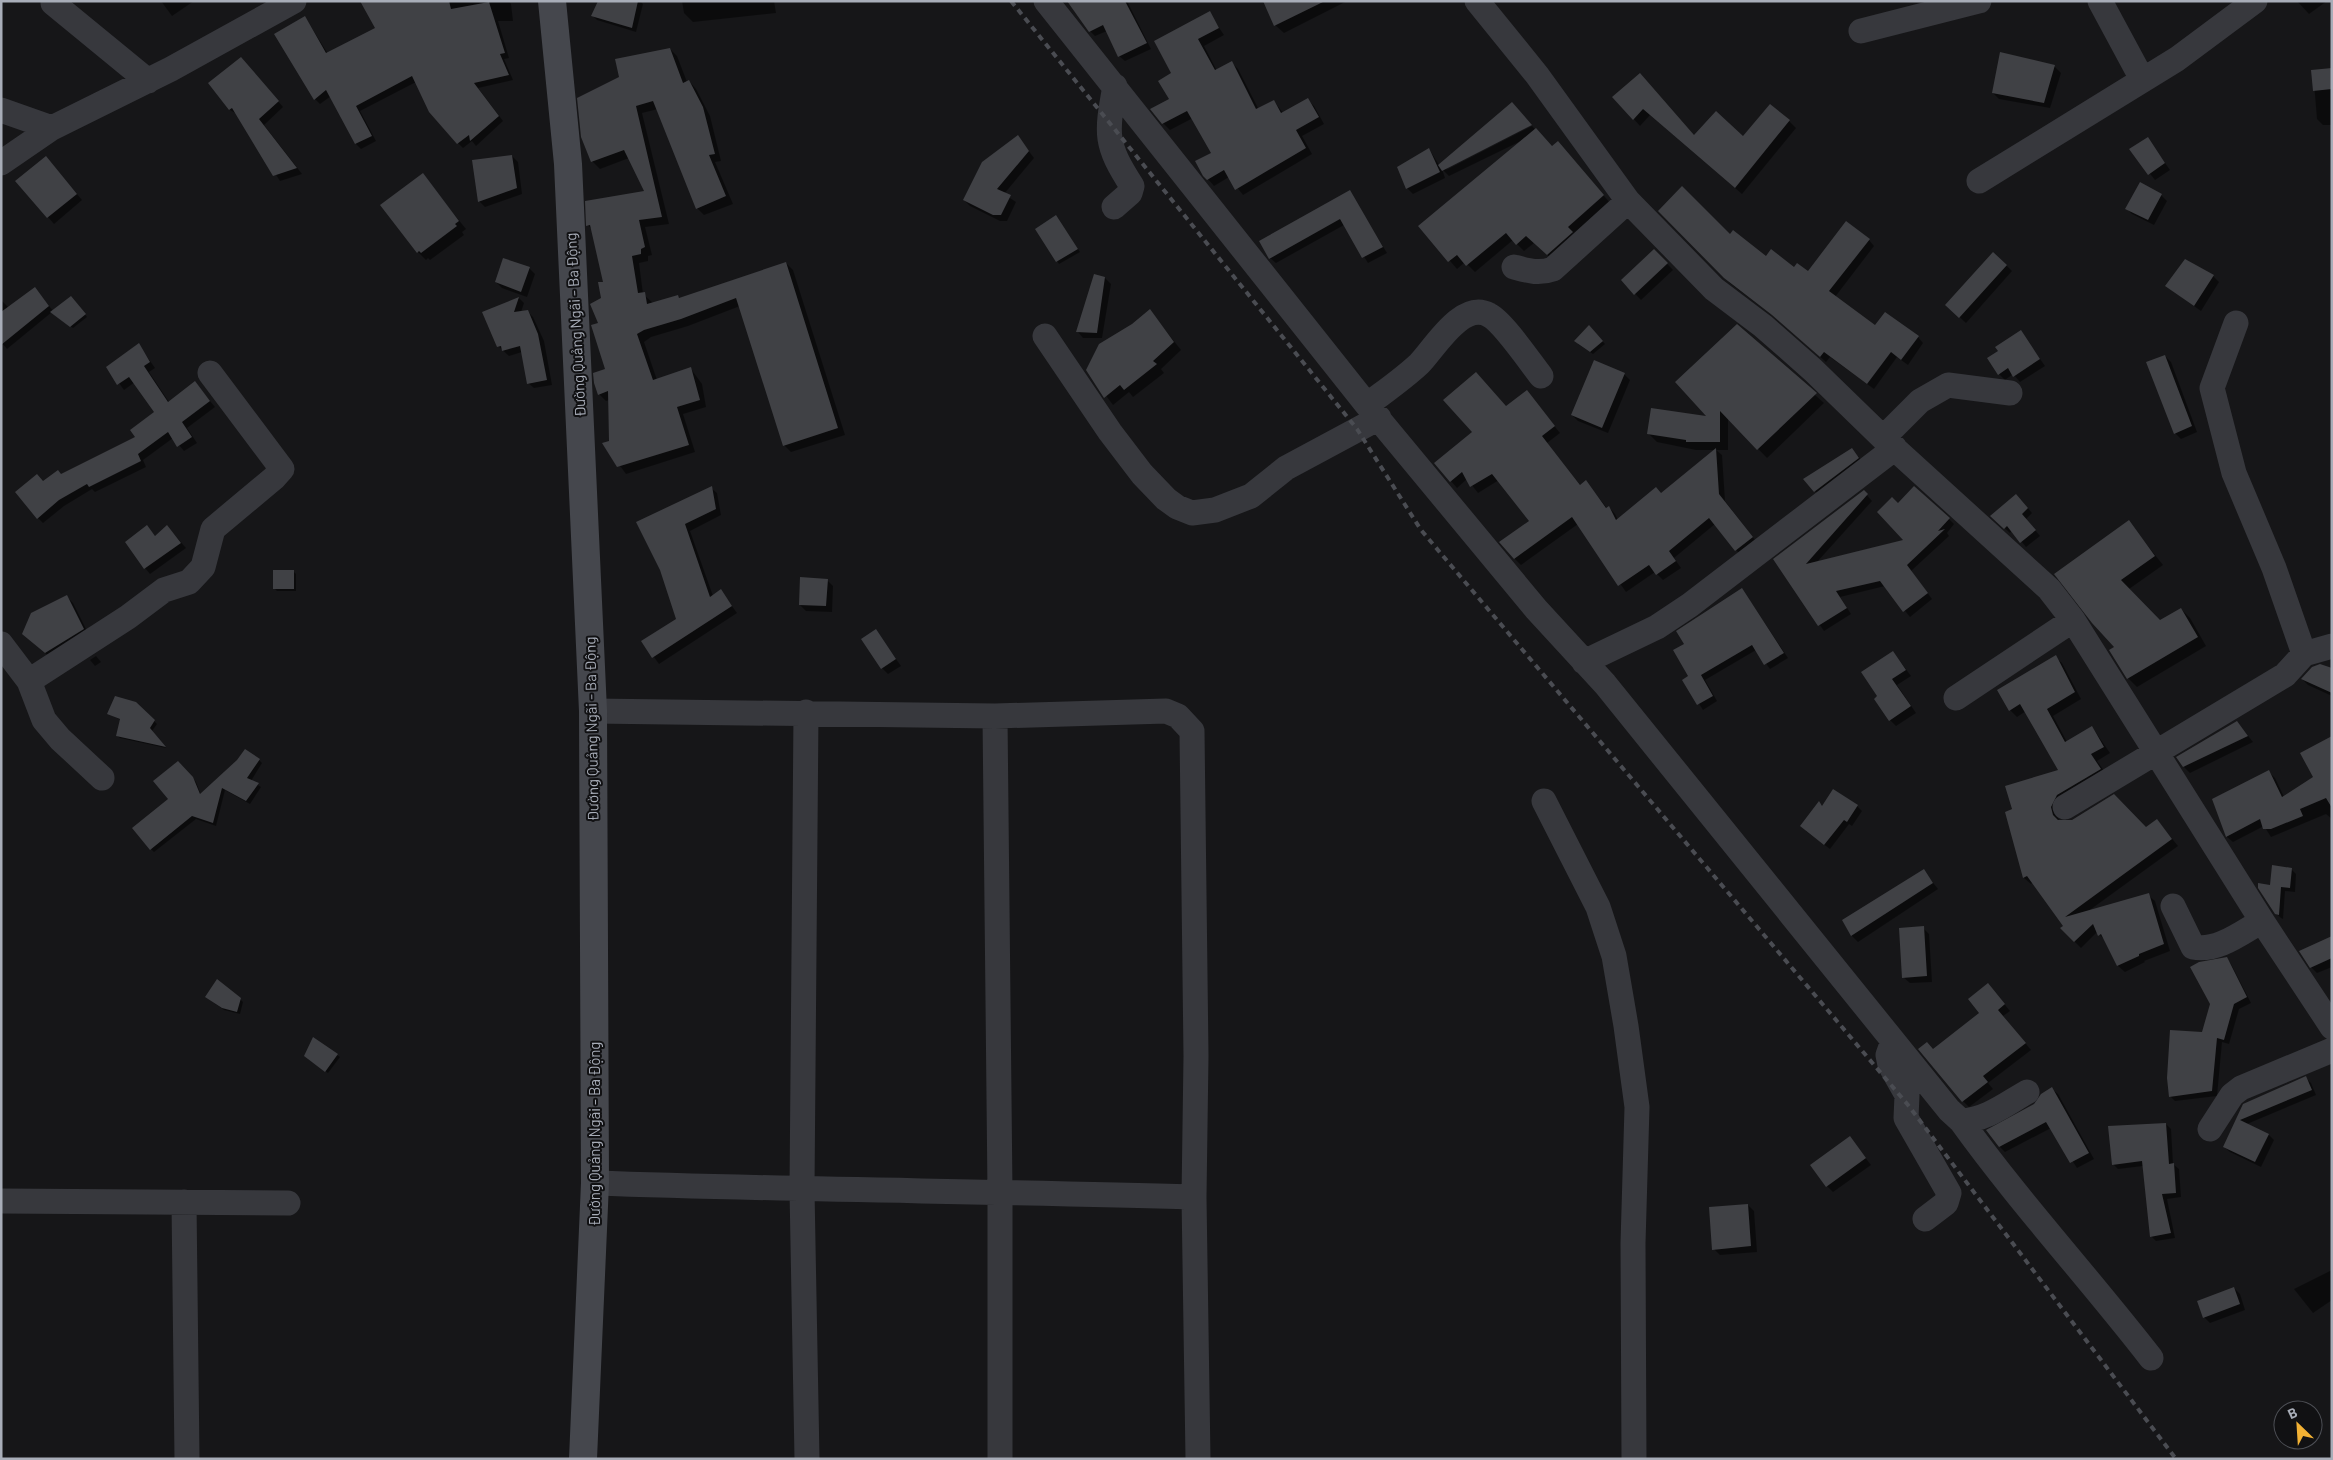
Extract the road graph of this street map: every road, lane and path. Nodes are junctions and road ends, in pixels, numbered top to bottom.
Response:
1 (294, 1) edge
2 (552, 1) edge
3 (1046, 1) edge
4 (1477, 1) edge
5 (1979, 1) edge
6 (2100, 1) edge
7 (2255, 1) edge
8 (54, 3) dead end
9 (1861, 32) dead end
10 (2142, 79) junction
11 (148, 80) junction
12 (1115, 86) junction
13 (1, 110) edge
14 (52, 128) junction
15 (1, 163) edge
16 (1979, 181) dead end
17 (1628, 201) junction
18 (1114, 207) dead end
19 (1514, 267) dead end
20 (2236, 323) dead end
21 (1045, 336) dead end
22 (210, 372) dead end
23 (1541, 376) dead end
24 (2010, 393) dead end
25 (1373, 412) junction
26 (1889, 443) junction
27 (2073, 620) junction
28 (1, 644) edge
29 (2332, 646) edge
30 (2304, 654) junction
31 (1584, 662) junction
32 (29, 681) junction
33 (1956, 698) dead end
34 (593, 711) junction
35 (806, 712) junction
36 (995, 716) junction
37 (2155, 753) junction
38 (102, 778) dead end
39 (1544, 801) dead end
40 (2065, 807) dead end
41 (2173, 906) dead end
42 (2262, 921) junction
43 (2332, 1027) edge
44 (1893, 1041) junction
45 (2332, 1050) edge
46 (2027, 1092) dead end
47 (1961, 1121) junction
48 (2210, 1129) dead end
49 (596, 1183) junction
50 (802, 1190) junction
51 (1000, 1192) junction
52 (1194, 1197) junction
53 (1, 1201) edge
54 (184, 1202) junction
55 (288, 1203) dead end
56 (1925, 1219) dead end
57 (2151, 1358) dead end
58 (187, 1459) edge
59 (583, 1459) edge
60 (807, 1459) edge
61 (1000, 1459) edge
62 (1198, 1459) edge
63 (1634, 1459) edge

1 - 11 street
2 - 34 main road, Đường Quảng Ngãi - Ba Động
3 - 12 street
4 - 17 street
5 - 9 street
6 - 10 street
7 - 10 street
8 - 11 street
10 - 16 street
11 - 14 street
12 - 18 street
12 - 25 street
13 - 14 street
14 - 15 street
17 - 19 street
17 - 26 street
20 - 30 street
21 - 25 street
22 - 32 street
23 - 25 street
24 - 26 street
25 - 31 street
26 - 27 street
26 - 31 street
27 - 33 street
27 - 37 street
28 - 32 street
29 - 30 street
30 - 37 street
31 - 44 street
32 - 38 street
34 - 35 street
34 - 49 main road, Đường Quảng Ngãi - Ba Động
35 - 36 street
35 - 50 street
36 - 51 street
36 - 52 street
37 - 40 street
37 - 42 street
39 - 63 street
41 - 42 street
42 - 43 street
44 - 47 street
44 - 56 street
45 - 48 street
46 - 47 street
47 - 57 street
49 - 50 street
49 - 59 main road, Đường Quảng Ngãi - Ba Động
50 - 51 street
50 - 60 street
51 - 52 street
51 - 61 street
52 - 62 street
53 - 54 street
54 - 55 street
54 - 58 street

